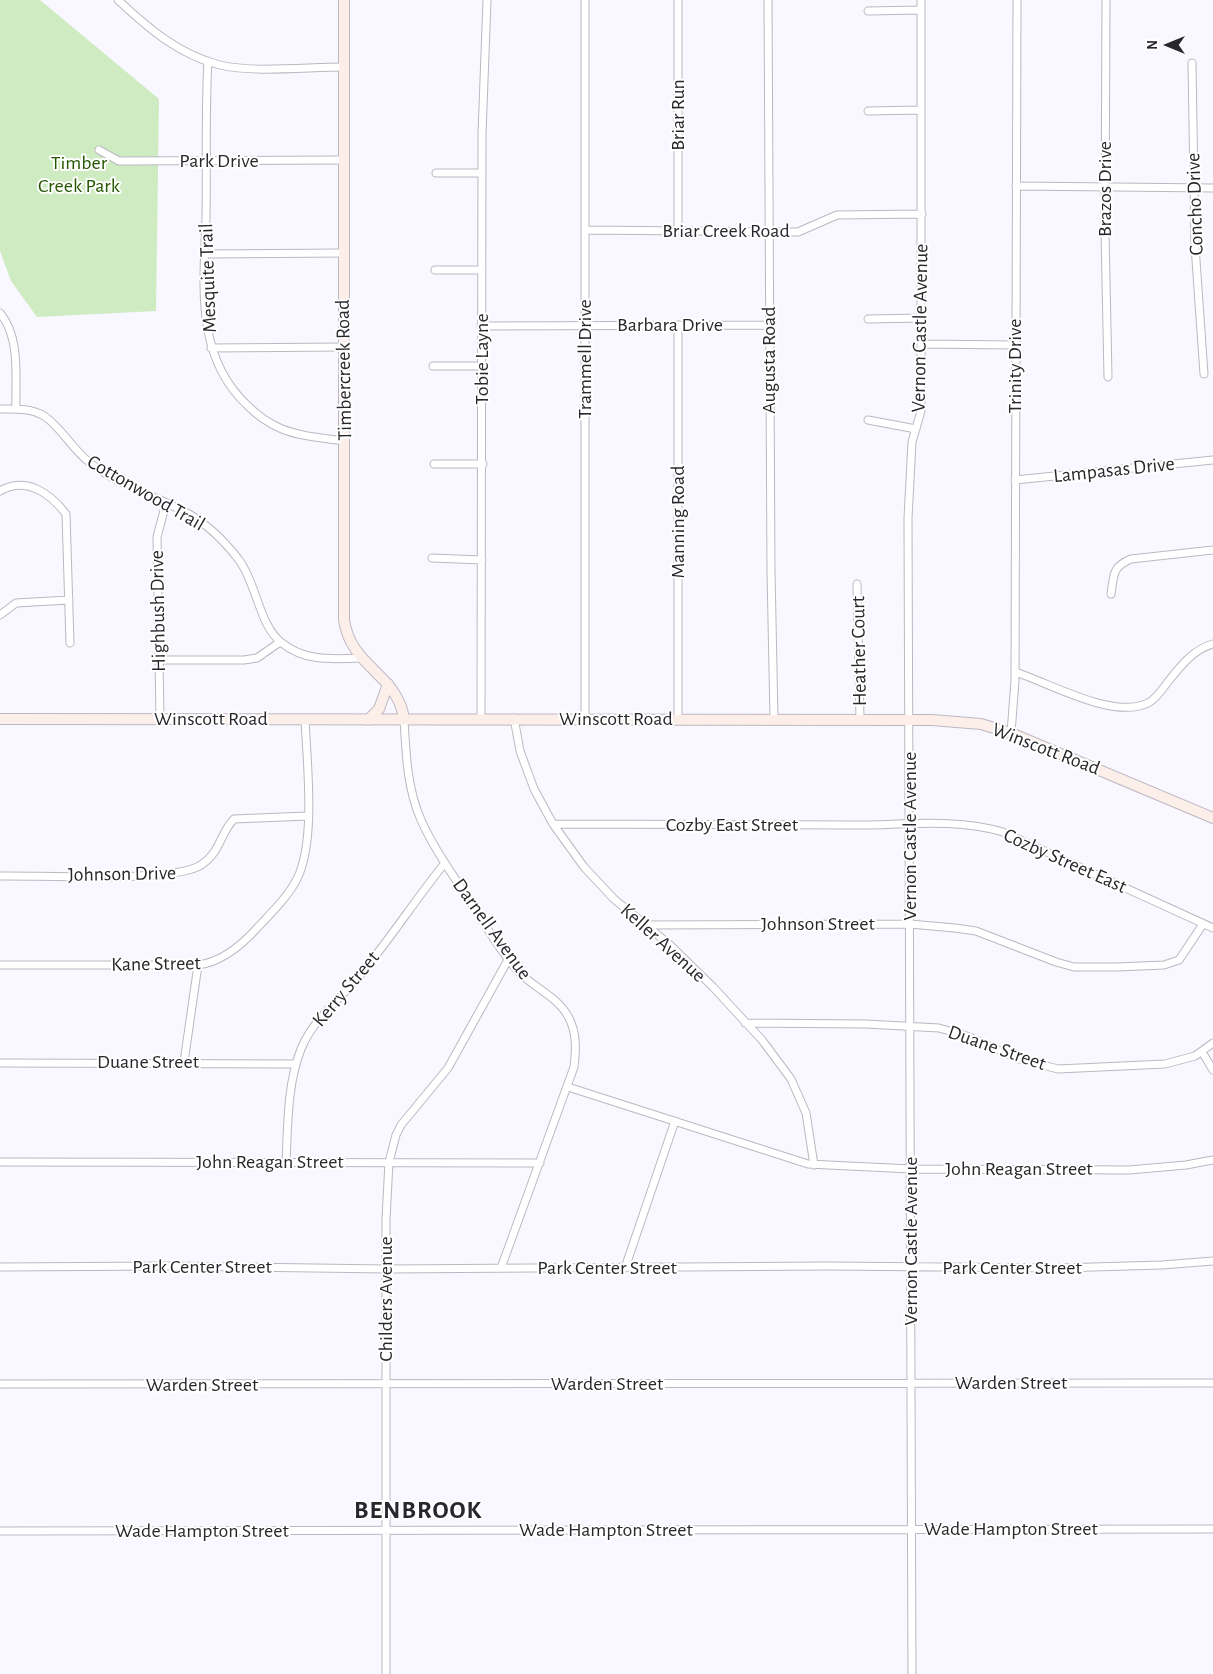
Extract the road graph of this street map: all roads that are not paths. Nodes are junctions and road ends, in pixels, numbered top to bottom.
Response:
1 (118, 0) edge
2 (344, 0) edge
3 (487, 0) edge
4 (586, 0) edge
5 (678, 0) edge
6 (768, 0) edge
7 (921, 0) edge
8 (1017, 0) edge
9 (1106, 0) edge
10 (920, 10) junction
11 (868, 11) dead end
12 (208, 61) junction
13 (1192, 63) dead end
14 (343, 67) junction
15 (921, 110) junction
16 (868, 111) dead end
17 (99, 150) dead end
18 (342, 160) junction
19 (205, 161) junction
20 (436, 173) dead end
21 (482, 173) junction
22 (1016, 186) junction
23 (1105, 187) junction
24 (1193, 188) junction
25 (1213, 188) edge
26 (922, 214) junction
27 (586, 230) junction
28 (678, 231) junction
29 (769, 232) junction
30 (343, 253) junction
31 (205, 254) junction
32 (435, 270) dead end
33 (482, 270) junction
34 (0, 312) edge
35 (922, 318) junction
36 (868, 319) dead end
37 (585, 325) junction
38 (678, 325) junction
39 (769, 325) junction
40 (481, 326) junction
41 (922, 344) junction
42 (1014, 345) junction
43 (344, 347) junction
44 (211, 348) junction
45 (433, 366) dead end
46 (482, 366) junction
47 (1204, 374) dead end
48 (1108, 377) dead end
49 (0, 409) edge
50 (16, 409) junction
51 (868, 420) dead end
52 (916, 429) junction
53 (345, 441) junction
54 (1213, 460) edge
55 (434, 464) dead end
56 (483, 464) junction
57 (1015, 480) junction
58 (0, 491) edge
59 (166, 503) junction
60 (1213, 550) edge
61 (432, 558) dead end
62 (482, 560) junction
63 (857, 584) dead end
64 (1111, 594) dead end
65 (69, 600) junction
66 (0, 615) edge
67 (280, 642) junction
68 (70, 643) dead end
69 (1213, 644) edge
70 (362, 658) junction
71 (158, 660) junction
72 (1015, 672) junction
73 (388, 684) junction
74 (482, 718) junction
75 (514, 718) junction
76 (585, 718) junction
77 (860, 718) junction
78 (0, 719) edge
79 (160, 719) junction
80 (678, 719) junction
81 (774, 719) junction
82 (910, 719) junction
83 (305, 720) junction
84 (368, 720) junction
85 (404, 720) junction
86 (1011, 732) junction
87 (307, 816) junction
88 (1213, 818) edge
89 (553, 824) junction
90 (910, 824) junction
91 (445, 863) junction
92 (0, 876) edge
93 (910, 924) junction
94 (1203, 924) junction
95 (646, 926) junction
96 (1213, 928) edge
97 (509, 958) junction
98 (0, 965) edge
99 (198, 965) junction
100 (745, 1023) junction
101 (911, 1025) junction
102 (1213, 1043) edge
103 (1202, 1052) junction
104 (184, 1062) junction
105 (0, 1063) edge
106 (296, 1064) junction
107 (1213, 1070) edge
108 (568, 1087) junction
109 (675, 1121) junction
110 (1213, 1160) edge
111 (0, 1162) edge
112 (286, 1162) junction
113 (389, 1162) junction
114 (540, 1163) junction
115 (814, 1165) junction
116 (911, 1169) junction
117 (1213, 1261) edge
118 (0, 1267) edge
119 (502, 1268) junction
120 (625, 1268) junction
121 (911, 1268) junction
122 (387, 1269) junction
123 (910, 1382) junction
124 (1213, 1383) edge
125 (0, 1384) edge
126 (386, 1385) junction
127 (912, 1529) junction
128 (386, 1530) junction
129 (1213, 1530) edge
130 (0, 1531) edge
131 (386, 1674) edge
132 (912, 1674) edge

1 - 12 street
2 - 14 main road, Timbercreek Road
3 - 21 street, Tobie Layne
4 - 27 street, Trammell Drive
5 - 28 street, Briar Run
6 - 29 street, Augusta Road
7 - 10 street, Vernon Castle Avenue
8 - 22 street, Trinity Drive
9 - 23 street, Brazos Drive
10 - 11 street
10 - 15 street, Vernon Castle Avenue
12 - 14 street
12 - 19 street, Mesquite Trail
13 - 24 street, Concho Drive
14 - 18 main road, Timbercreek Road
15 - 16 street
15 - 26 street, Vernon Castle Avenue
17 - 19 street, Park Drive
18 - 19 street, Park Drive
18 - 30 main road, Timbercreek Road
19 - 31 street, Mesquite Trail
20 - 21 street
21 - 33 street, Tobie Layne
22 - 23 street
22 - 42 street, Trinity Drive
23 - 24 street
23 - 48 street, Brazos Drive
24 - 25 street
24 - 47 street, Concho Drive
26 - 29 street, Briar Creek Road
26 - 35 street, Vernon Castle Avenue
27 - 28 street, Briar Creek Road
27 - 37 street, Trammell Drive
28 - 29 street, Briar Creek Road
29 - 39 street, Augusta Road
30 - 31 street
30 - 43 main road, Timbercreek Road
31 - 44 street, Mesquite Trail
32 - 33 street
33 - 40 street, Tobie Layne
34 - 50 street
35 - 36 street
35 - 41 street, Vernon Castle Avenue
37 - 38 street, Barbara Drive
37 - 40 street, Barbara Drive
37 - 76 street, Trammell Drive
38 - 39 street, Barbara Drive
38 - 80 street, Manning Road
39 - 81 street, Augusta Road
40 - 46 street, Tobie Layne
41 - 42 street
41 - 52 street, Vernon Castle Avenue
42 - 57 street, Trinity Drive
43 - 44 street
43 - 53 main road, Timbercreek Road
44 - 53 street, Mesquite Trail
45 - 46 street
46 - 56 street, Tobie Layne
49 - 50 street, Cottonwood Trail
50 - 59 street, Cottonwood Trail
51 - 52 street
52 - 82 street, Vernon Castle Avenue
53 - 70 main road, Timbercreek Road
54 - 57 street, Lampasas Drive
55 - 56 street
56 - 62 street, Tobie Layne
57 - 72 street, Trinity Drive
58 - 65 street
59 - 67 street, Cottonwood Trail
59 - 71 street, Highbush Drive
60 - 64 street
61 - 62 street
62 - 74 street, Tobie Layne
63 - 77 street, Heather Court
65 - 66 street
65 - 68 street
67 - 70 street, Cottonwood Trail
67 - 71 street
69 - 72 street
70 - 73 main road, Timbercreek Road
71 - 79 street, Highbush Drive
72 - 86 street, Trinity Drive
73 - 84 main road
73 - 85 main road, Timbercreek Road
74 - 75 main road, Winscott Road
74 - 85 main road, Winscott Road
75 - 76 main road, Winscott Road
75 - 89 street, Keller Avenue
76 - 80 main road, Winscott Road
77 - 81 main road, Winscott Road
77 - 82 main road, Winscott Road
78 - 79 main road, Winscott Road
79 - 83 main road, Winscott Road
80 - 81 main road, Winscott Road
82 - 86 main road, Winscott Road
82 - 90 street, Vernon Castle Avenue
83 - 84 main road, Winscott Road
83 - 87 street, Kane Street
84 - 85 main road, Winscott Road
85 - 91 street, Darnell Avenue
86 - 88 main road, Winscott Road
87 - 92 street, Johnson Drive
87 - 99 street, Kane Street
89 - 90 street, Cozby East Street
89 - 95 street, Keller Avenue
90 - 93 street, Vernon Castle Avenue
90 - 94 street, Cozby Street East
91 - 97 street, Darnell Avenue
91 - 106 street, Kerry Street
93 - 94 street, Johnson Street
93 - 95 street, Johnson Street
93 - 101 street, Vernon Castle Avenue
94 - 96 street, Cozby Street East
95 - 100 street, Keller Avenue
97 - 108 street, Darnell Avenue
97 - 113 street, Childers Avenue
98 - 99 street, Kane Street
99 - 104 street
100 - 101 street, Duane Street
100 - 115 street, Keller Avenue
101 - 103 street, Duane Street
101 - 116 street, Vernon Castle Avenue
102 - 103 street, Duane Street
103 - 107 street
104 - 105 street, Duane Street
104 - 106 street, Duane Street
106 - 112 street, Kerry Street
108 - 109 street, John Reagan Street
108 - 114 street, Darnell Avenue
109 - 115 street, John Reagan Street
109 - 120 street
110 - 116 street, John Reagan Street
111 - 112 street, John Reagan Street
112 - 113 street, John Reagan Street
113 - 114 street, John Reagan Street
113 - 122 street, Childers Avenue
114 - 119 street, Darnell Avenue
115 - 116 street, John Reagan Street
116 - 121 street, Vernon Castle Avenue
117 - 121 street, Park Center Street
118 - 122 street, Park Center Street
119 - 120 street, Park Center Street
119 - 122 street, Park Center Street
120 - 121 street, Park Center Street
121 - 123 street, Vernon Castle Avenue
122 - 126 street, Childers Avenue
123 - 124 street, Warden Street
123 - 126 street, Warden Street
123 - 127 street, Vernon Castle Avenue
125 - 126 street, Warden Street
126 - 128 street, Childers Avenue
127 - 128 street, Wade Hampton Street
127 - 129 street, Wade Hampton Street
127 - 132 street, Vernon Castle Avenue
128 - 130 street, Wade Hampton Street
128 - 131 street, Childers Avenue

